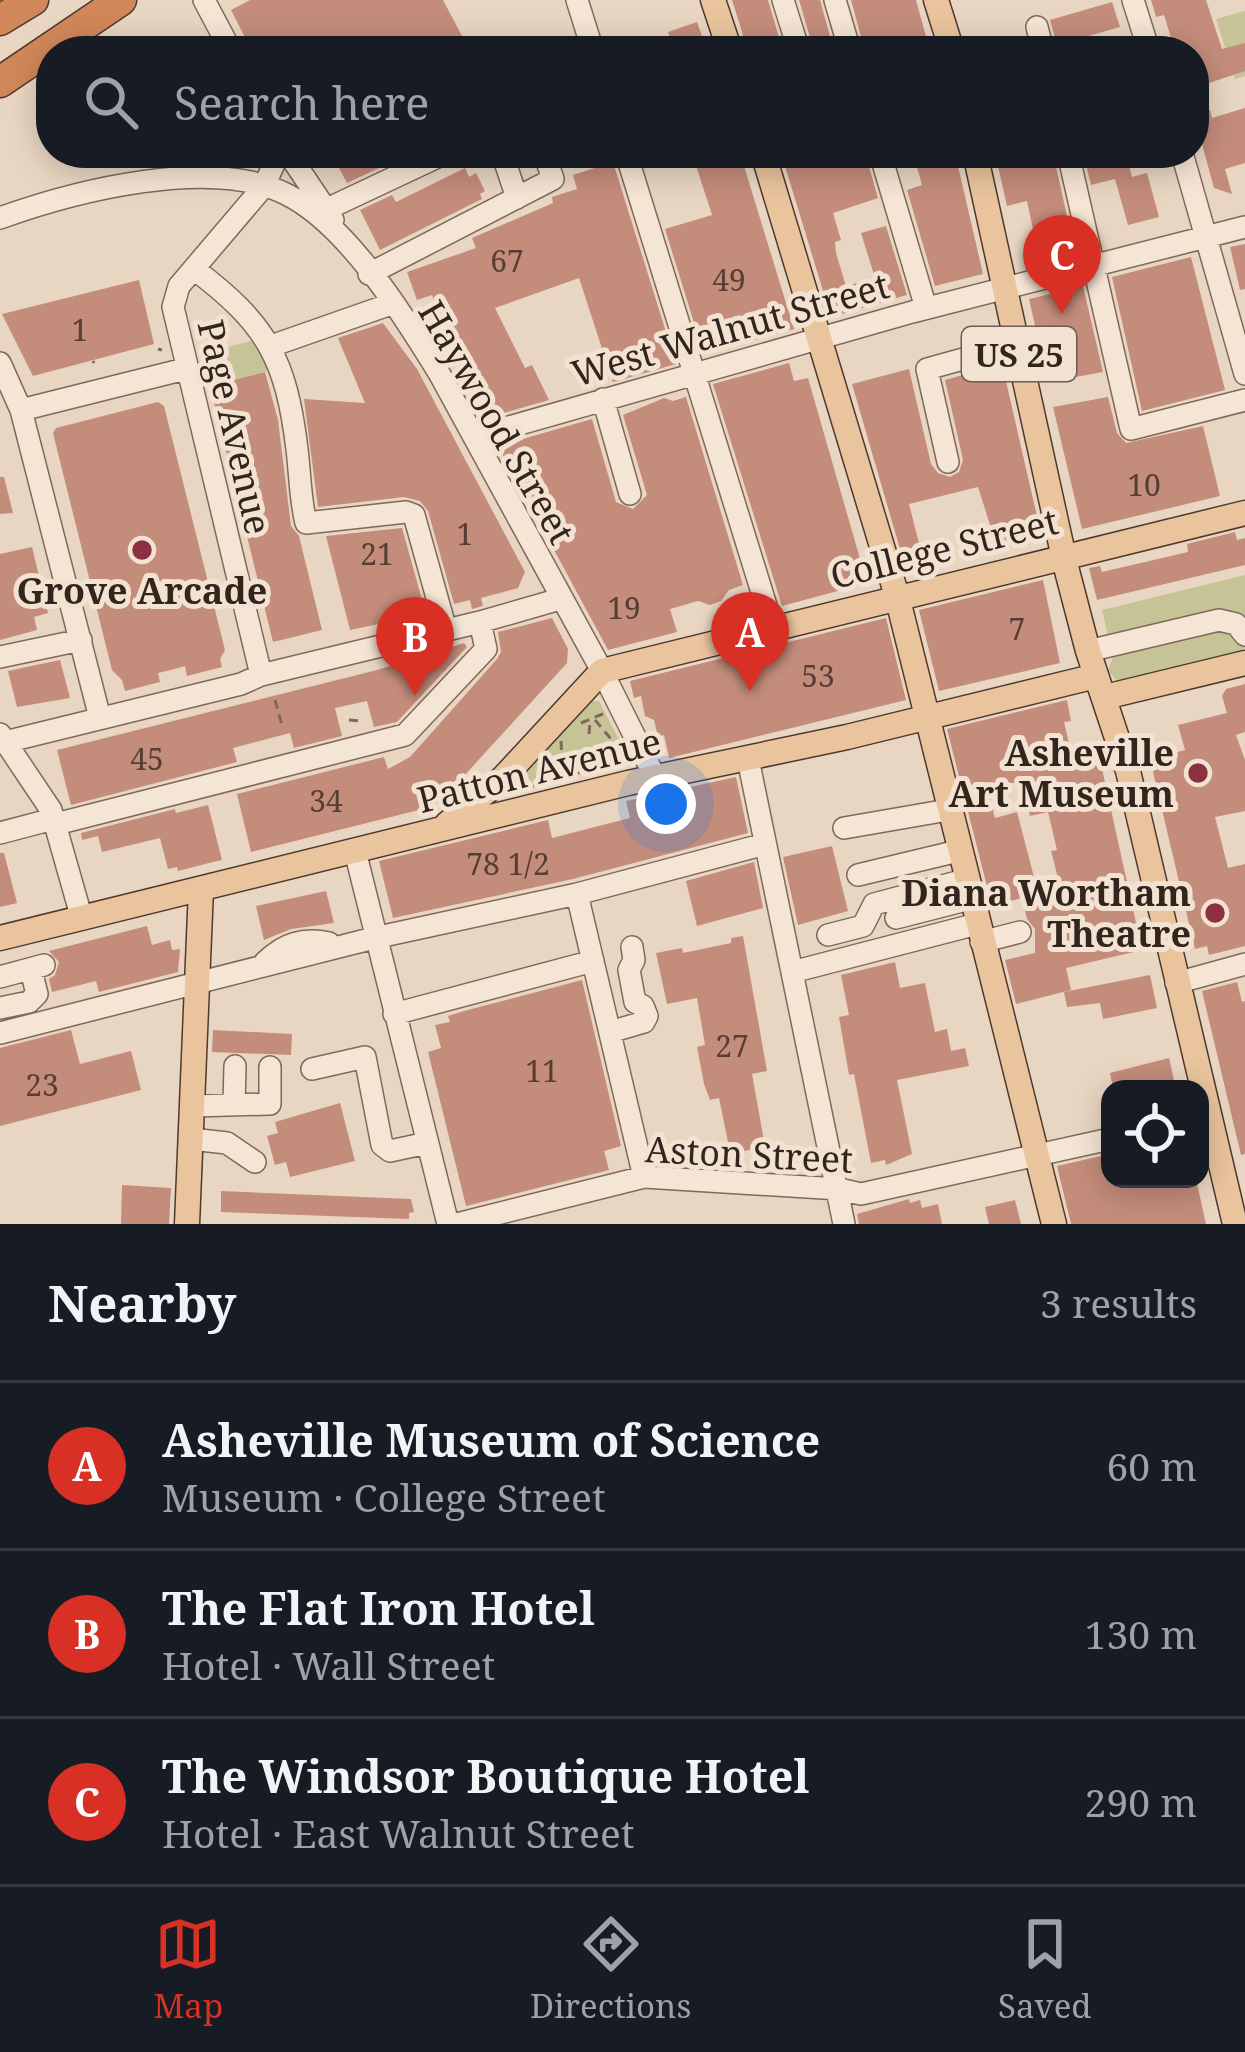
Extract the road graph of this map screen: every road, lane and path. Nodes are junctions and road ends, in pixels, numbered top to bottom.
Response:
1 (33, 0) edge
2 (121, 0) edge
3 (577, 0) edge
4 (713, 0) edge
5 (783, 0) edge
6 (836, 0) edge
7 (936, 0) edge
8 (1133, 0) edge
9 (207, 1) edge
10 (0, 20) edge
11 (1037, 27) dead end
12 (68, 36) edge
13 (224, 36) edge
14 (588, 36) edge
15 (725, 36) edge
16 (794, 36) edge
17 (846, 36) edge
18 (947, 36) edge
19 (1039, 36) edge
20 (1144, 36) edge
21 (36, 58) edge
22 (0, 82) edge
23 (263, 168) edge
24 (275, 168) edge
25 (296, 168) edge
26 (414, 168) edge
27 (507, 168) edge
28 (549, 168) edge
29 (631, 168) edge
30 (768, 168) edge
31 (884, 168) edge
32 (978, 168) edge
33 (1072, 168) edge
34 (1187, 168) edge
35 (264, 185) junction
36 (517, 198) junction
37 (327, 209) junction
38 (0, 218) edge
39 (1245, 227) edge
40 (1207, 236) junction
41 (340, 237) junction
42 (1096, 266) junction
43 (194, 269) junction
44 (369, 274) junction
45 (1004, 286) junction
46 (391, 304) junction
47 (926, 308) junction
48 (819, 338) junction
49 (1017, 344) junction
50 (271, 346) junction
51 (0, 363) edge
52 (1244, 364) edge
53 (185, 368) junction
54 (694, 371) junction
55 (603, 399) junction
56 (1245, 400) edge
57 (21, 410) junction
58 (474, 437) junction
59 (948, 462) dead end
60 (630, 494) dead end
61 (1245, 513) edge
62 (1063, 555) junction
63 (897, 596) junction
64 (560, 599) junction
65 (480, 622) junction
66 (772, 628) junction
67 (446, 631) junction
68 (1245, 634) edge
69 (81, 640) junction
70 (0, 658) edge
71 (1245, 662) edge
72 (602, 671) junction
73 (261, 675) junction
74 (1096, 675) junction
75 (275, 700) dead end
76 (606, 712) dead end
77 (928, 717) junction
78 (100, 718) junction
79 (349, 720) dead end
80 (592, 720) junction
81 (360, 721) dead end
82 (570, 726) dead end
83 (284, 729) dead end
84 (560, 730) dead end
85 (589, 734) dead end
86 (3, 737) edge
87 (610, 742) junction
88 (600, 745) dead end
89 (599, 753) dead end
90 (748, 759) junction
91 (588, 761) dead end
92 (572, 772) dead end
93 (587, 772) dead end
94 (655, 777) junction
95 (948, 810) junction
96 (55, 821) junction
97 (844, 828) dead end
98 (440, 830) junction
99 (0, 833) edge
100 (765, 844) junction
101 (958, 850) junction
102 (355, 851) junction
103 (858, 875) dead end
104 (201, 889) junction
105 (968, 890) junction
106 (577, 894) junction
107 (896, 918) dead end
108 (82, 919) junction
109 (1020, 932) dead end
110 (979, 933) junction
111 (828, 935) dead end
112 (0, 938) edge
113 (374, 938) junction
114 (632, 947) dead end
115 (593, 961) junction
116 (1245, 964) edge
117 (792, 972) junction
118 (0, 977) edge
119 (196, 982) junction
120 (1175, 983) junction
121 (0, 1008) edge
122 (394, 1014) junction
123 (610, 1032) junction
124 (0, 1033) edge
125 (402, 1048) junction
126 (365, 1057) junction
127 (235, 1066) dead end
128 (270, 1067) dead end
129 (312, 1069) dead end
130 (1196, 1080) edge
131 (234, 1105) junction
132 (192, 1106) junction
133 (1209, 1128) edge
134 (190, 1139) junction
135 (1101, 1141) edge
136 (427, 1143) junction
137 (1038, 1156) junction
138 (255, 1162) dead end
139 (644, 1177) junction
140 (838, 1189) junction
141 (1237, 1194) edge
142 (188, 1224) edge
143 (452, 1224) edge
144 (844, 1224) edge
145 (1054, 1224) edge
146 (1235, 1224) edge

1 - 10 highway
2 - 12 highway
3 - 14 street
4 - 15 main road
5 - 16 street
6 - 17 street
7 - 18 main road
8 - 20 street
9 - 13 street
11 - 19 street
21 - 22 highway
23 - 35 street
24 - 35 street, Page Avenue
25 - 37 street
26 - 37 street
27 - 36 street
28 - 36 street
29 - 54 street
30 - 48 main road
31 - 47 street
32 - 45 main road, US 25
33 - 42 street
34 - 40 street
35 - 38 street, Haywood Street
35 - 41 street, Haywood Street
35 - 43 street, Page Avenue
36 - 44 street
37 - 41 street
39 - 40 street, West Walnut Street
40 - 42 street, West Walnut Street
40 - 52 street
41 - 44 street, Haywood Street
42 - 45 street, West Walnut Street
42 - 56 street
43 - 50 street
43 - 53 street, Page Avenue
44 - 46 street, Haywood Street
45 - 47 street, West Walnut Street
45 - 49 main road, US 25
46 - 50 street
46 - 58 street, Haywood Street
47 - 48 street, West Walnut Street
48 - 54 street, West Walnut Street
48 - 63 main road
49 - 59 street
49 - 62 main road, US 25
50 - 67 street
51 - 57 street
53 - 57 street
53 - 73 street, Page Avenue
54 - 55 street, West Walnut Street
54 - 66 street
55 - 58 street, West Walnut Street
55 - 60 street
57 - 69 street
58 - 64 street, Haywood Street
61 - 62 main road, College Street
62 - 63 main road, College Street
62 - 74 main road, US 25
63 - 66 main road, College Street
63 - 77 main road
64 - 65 street
64 - 72 street, Haywood Street
65 - 67 street
65 - 96 street
66 - 72 main road, College Street
67 - 73 street
68 - 74 street
69 - 70 street
69 - 78 street
71 - 74 main road, Patton Avenue
72 - 94 street, Haywood Street
72 - 98 main road
73 - 78 street
74 - 77 main road, Patton Avenue
74 - 120 main road, US 25
75 - 83 path
76 - 80 path
77 - 90 main road, Patton Avenue
77 - 95 main road
78 - 86 street
79 - 81 path
80 - 82 path
80 - 85 path
80 - 87 path
84 - 92 path
86 - 96 street
87 - 88 path
87 - 89 path
90 - 94 main road, Patton Avenue
90 - 100 street
91 - 93 path
94 - 98 main road, Patton Avenue
95 - 97 street
95 - 101 main road
96 - 99 street
96 - 108 street
98 - 102 main road, Patton Avenue
100 - 106 street
100 - 117 street
101 - 103 street
101 - 105 main road
102 - 104 main road, Patton Avenue
102 - 113 street
104 - 108 main road, Patton Avenue
104 - 119 main road
105 - 107 street
105 - 110 main road
105 - 111 street
106 - 113 street
106 - 115 street
108 - 112 main road, Patton Avenue
109 - 110 street
110 - 117 street
110 - 137 main road
113 - 119 street
113 - 122 street
114 - 123 street
115 - 122 street
115 - 123 street
116 - 120 street
117 - 140 street
118 - 121 street
119 - 124 street
119 - 132 main road
120 - 130 main road, US 25
122 - 125 street
123 - 139 street
125 - 126 street
125 - 136 street
126 - 129 street
126 - 136 street
127 - 131 street
128 - 131 street
131 - 132 street
132 - 134 main road
133 - 141 main road, US 25
134 - 138 street
134 - 142 main road
135 - 137 street, Aston Street
136 - 143 street
137 - 140 street, Aston Street
137 - 145 main road
139 - 140 street, Aston Street
139 - 143 street, Aston Street
140 - 144 street
141 - 146 main road, US 25

